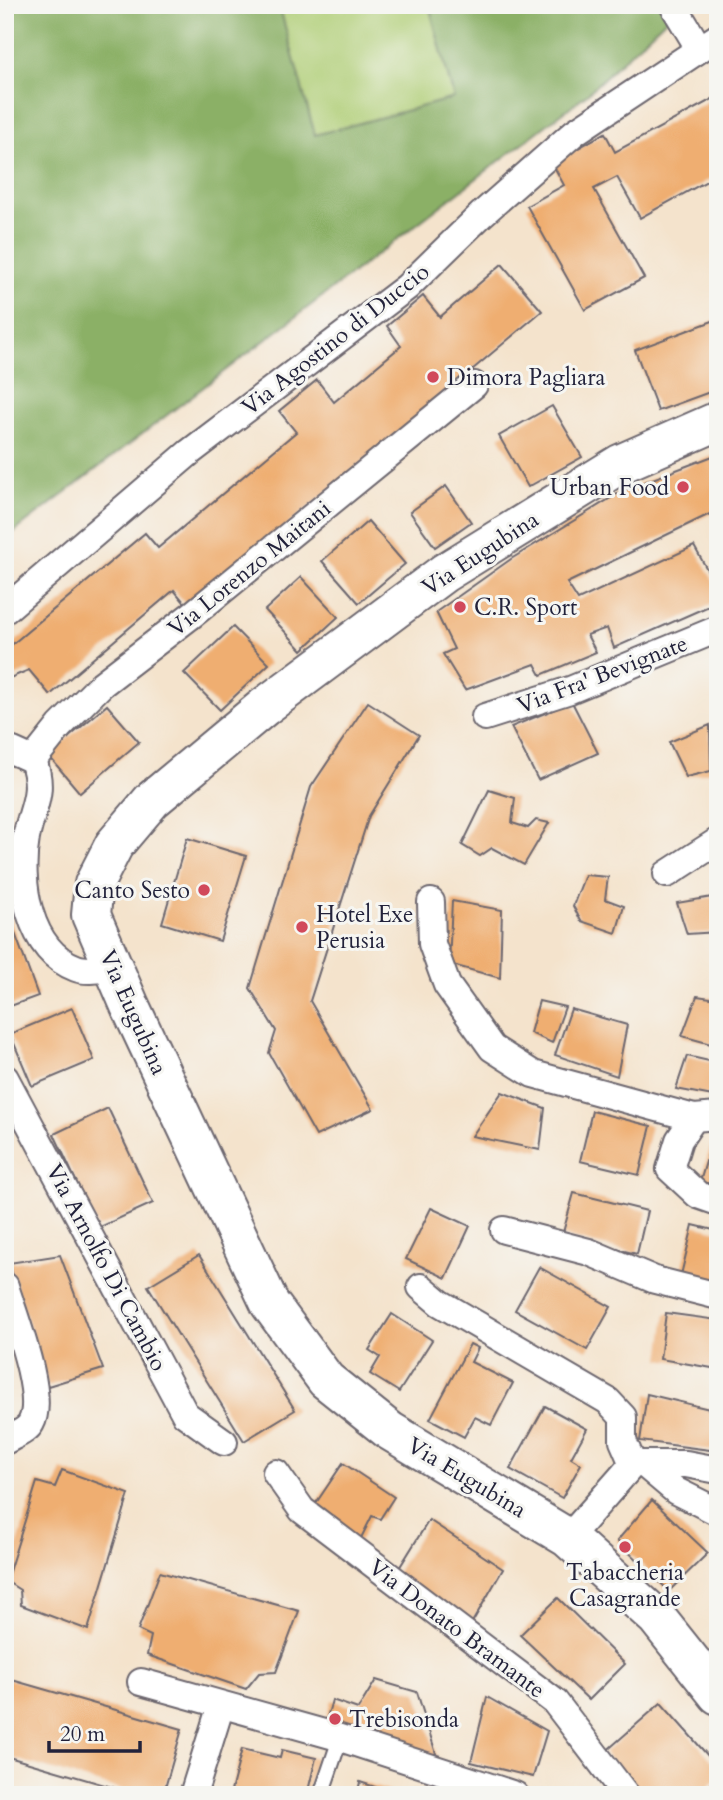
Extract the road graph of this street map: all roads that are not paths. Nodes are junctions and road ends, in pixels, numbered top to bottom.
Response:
1 (673, 5) edge
2 (709, 43) edge
3 (474, 384) dead end
4 (718, 421) edge
5 (5, 610) edge
6 (718, 629) edge
7 (485, 717) dead end
8 (5, 752) edge
9 (33, 760) junction
10 (718, 841) edge
11 (667, 874) dead end
12 (430, 902) dead end
13 (113, 968) junction
14 (5, 1078) edge
15 (706, 1117) edge
16 (718, 1202) edge
17 (504, 1230) dead end
18 (5, 1286) edge
19 (422, 1287) dead end
20 (718, 1296) edge
21 (5, 1441) edge
22 (224, 1442) dead end
23 (639, 1464) junction
24 (718, 1470) edge
25 (276, 1473) dead end
26 (718, 1512) edge
27 (568, 1538) junction
28 (141, 1682) dead end
29 (718, 1695) edge
30 (221, 1705) junction
31 (340, 1739) junction
32 (193, 1795) edge
33 (321, 1795) edge
34 (515, 1795) edge
35 (626, 1795) edge

1 - 2 street, Via Agostino di Duccio
2 - 5 street, Via Agostino di Duccio
3 - 9 street, Via Lorenzo Maitani
4 - 13 main road, Via Eugubina
6 - 7 street, Via Fra' Bevignate
8 - 9 street
9 - 13 street
10 - 11 street
12 - 15 street
13 - 27 main road, Via Eugubina
14 - 22 street, Via Arnolfo Di Cambio
15 - 16 street
17 - 20 street
18 - 21 street
19 - 23 street
23 - 24 street
23 - 26 street
23 - 27 street
25 - 35 street, Via Donato Bramante
27 - 29 main road, Via Eugubina
28 - 30 street
30 - 31 street
30 - 32 street
31 - 33 lane
31 - 34 street

